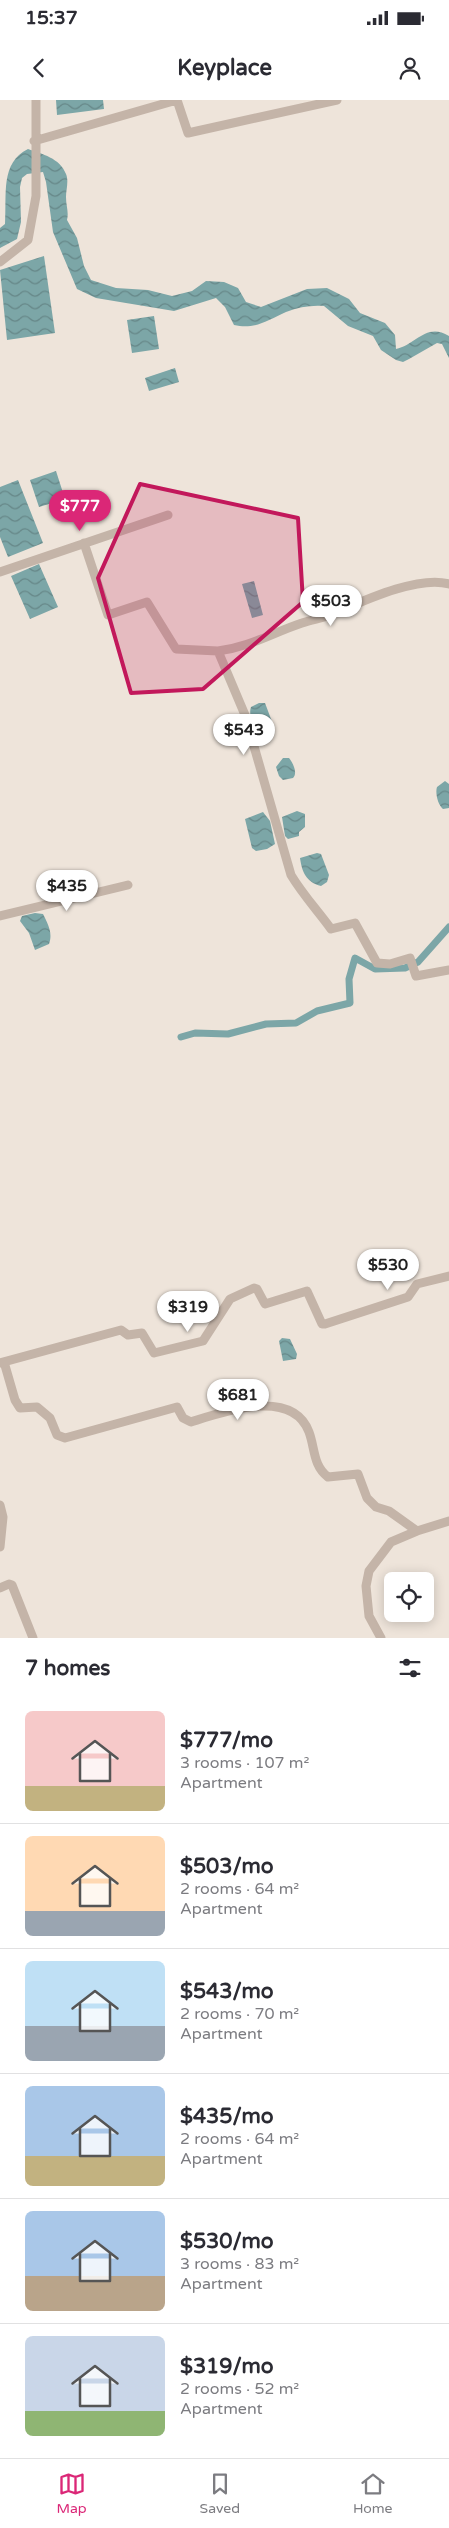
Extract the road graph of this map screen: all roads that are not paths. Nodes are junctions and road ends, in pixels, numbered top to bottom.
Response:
1 (36, 100) edge
2 (177, 100) edge
3 (336, 100) edge
4 (34, 141) junction
5 (0, 262) edge
6 (168, 515) dead end
7 (84, 543) junction
8 (0, 571) edge
9 (449, 584) edge
10 (218, 651) junction
11 (128, 885) dead end
12 (0, 916) edge
13 (449, 970) edge
14 (449, 1276) edge
15 (2, 1362) edge
16 (0, 1505) edge
17 (449, 1521) edge
18 (417, 1531) junction
19 (0, 1547) edge
20 (1, 1584) edge
21 (33, 1638) edge
22 (380, 1638) edge

1 - 4 street
2 - 3 street
2 - 4 street
4 - 5 street
6 - 7 street
7 - 8 street
7 - 10 street
9 - 10 street
10 - 13 street
11 - 12 street
14 - 15 street
15 - 18 street
16 - 19 street
17 - 18 street
18 - 22 street
20 - 21 street

